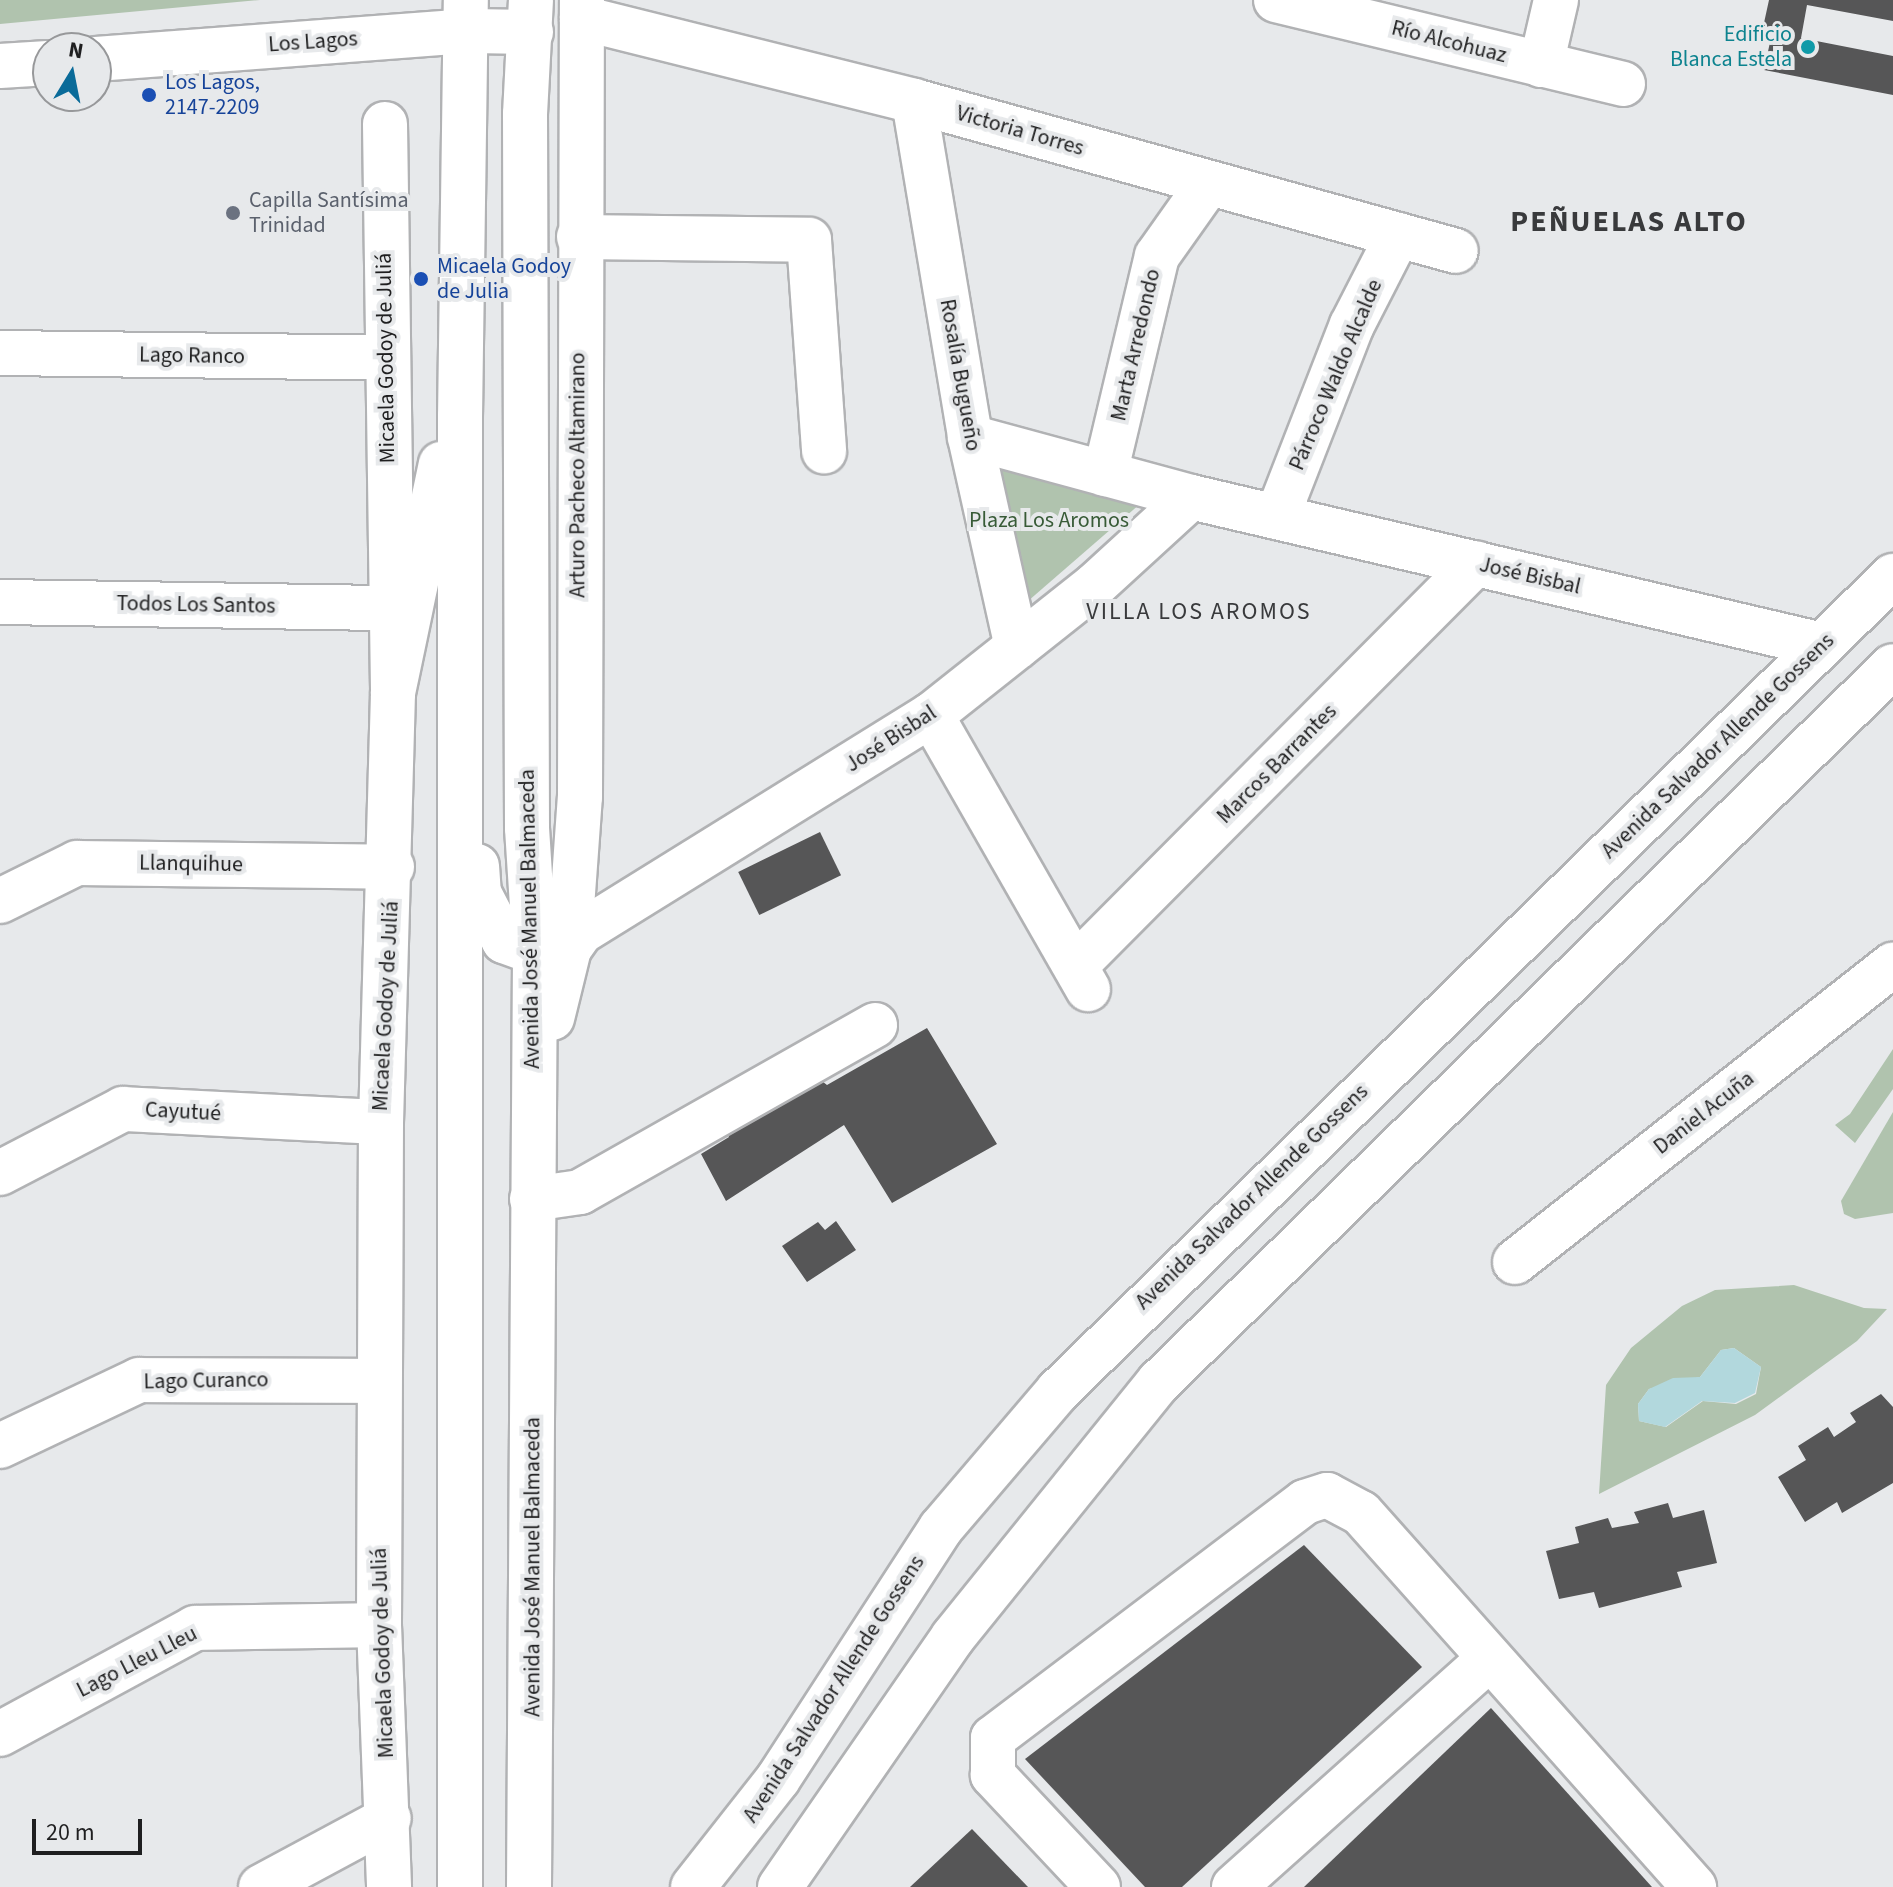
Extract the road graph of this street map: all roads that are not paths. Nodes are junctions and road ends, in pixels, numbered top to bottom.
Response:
1 (1276, 0) edge
2 (1556, 0) edge
3 (582, 9) edge
4 (466, 16) edge
5 (531, 16) edge
6 (112, 57) edge
7 (32, 64) edge
8 (1541, 65) junction
9 (0, 66) edge
10 (1623, 84) dead end
11 (914, 101) junction
12 (385, 124) dead end
13 (1208, 184) junction
14 (1398, 235) junction
15 (579, 237) junction
16 (1456, 251) dead end
17 (0, 353) edge
18 (385, 358) junction
19 (460, 417) junction
20 (970, 437) junction
21 (824, 451) dead end
22 (1105, 474) junction
23 (1191, 497) junction
24 (1277, 517) junction
25 (1476, 563) junction
26 (1893, 576) edge
27 (0, 602) edge
28 (391, 608) junction
29 (1822, 645) junction
30 (1017, 647) junction
31 (1893, 666) edge
32 (393, 693) junction
33 (931, 715) junction
34 (461, 783) junction
35 (392, 867) junction
36 (0, 901) edge
37 (552, 951) junction
38 (1893, 965) edge
39 (875, 1025) dead end
40 (381, 1122) junction
41 (0, 1173) edge
42 (532, 1199) junction
43 (1515, 1262) dead end
44 (379, 1381) junction
45 (0, 1446) edge
46 (379, 1625) junction
47 (1490, 1658) junction
48 (0, 1734) edge
49 (834, 1813) junction
50 (389, 1818) junction
51 (460, 1831) junction
52 (261, 1887) edge
53 (389, 1887) edge
54 (431, 1887) edge
55 (460, 1887) edge
56 (529, 1887) edge
57 (693, 1887) edge
58 (780, 1887) edge
59 (797, 1887) edge
60 (1098, 1887) edge
61 (1234, 1887) edge
62 (1694, 1887) edge

1 - 8 street, Río Alcohuaz
2 - 8 street
3 - 11 street, Victoria Torres
3 - 15 street, Arturo Pacheco Altamirano
4 - 5 street, Los Lagos
4 - 6 street, Los Lagos
4 - 19 street
5 - 37 street, Avenida José Manuel Balmaceda
7 - 9 street
8 - 10 street, Río Alcohuaz
11 - 13 street, Victoria Torres
11 - 20 street, Rosalía Bugueño
12 - 18 street, Micaela Godoy de Juliá
13 - 14 street, Victoria Torres
13 - 22 street, Marta Arredondo
14 - 16 street, Victoria Torres
14 - 24 street, Párroco Waldo Alcalde
15 - 21 street
15 - 37 street, Arturo Pacheco Altamirano
17 - 18 street, Lago Ranco
18 - 28 street, Micaela Godoy de Juliá
19 - 32 street
19 - 34 street
20 - 22 street, José Bisbal
20 - 30 street, Rosalía Bugueño
22 - 23 street, José Bisbal
23 - 24 street, José Bisbal
23 - 30 street, José Bisbal
24 - 25 street, José Bisbal
25 - 29 street, José Bisbal
25 - 33 street, Marcos Barrantes
26 - 29 street, Avenida Salvador Allende Gossens
27 - 28 street, Todos Los Santos
28 - 32 street, Micaela Godoy de Juliá
29 - 57 street, Avenida Salvador Allende Gossens
30 - 33 street, José Bisbal
31 - 49 street
32 - 35 street, Micaela Godoy de Juliá
33 - 37 street, José Bisbal
34 - 37 street
34 - 51 street
35 - 36 street, Llanquihue
35 - 40 street, Micaela Godoy de Juliá
37 - 42 street, Avenida José Manuel Balmaceda
38 - 43 street, Daniel Acuña
39 - 42 street
40 - 41 street, Cayutué
40 - 44 street, Micaela Godoy de Juliá
42 - 56 street, Avenida José Manuel Balmaceda
44 - 45 street, Lago Curanco
44 - 46 street, Micaela Godoy de Juliá
46 - 48 street, Lago Lleu Lleu
46 - 50 street, Micaela Godoy de Juliá
47 - 60 street
47 - 61 street
47 - 62 street
49 - 58 street
49 - 59 street
50 - 52 street
50 - 53 street, Micaela Godoy de Juliá
51 - 54 street
51 - 55 street

